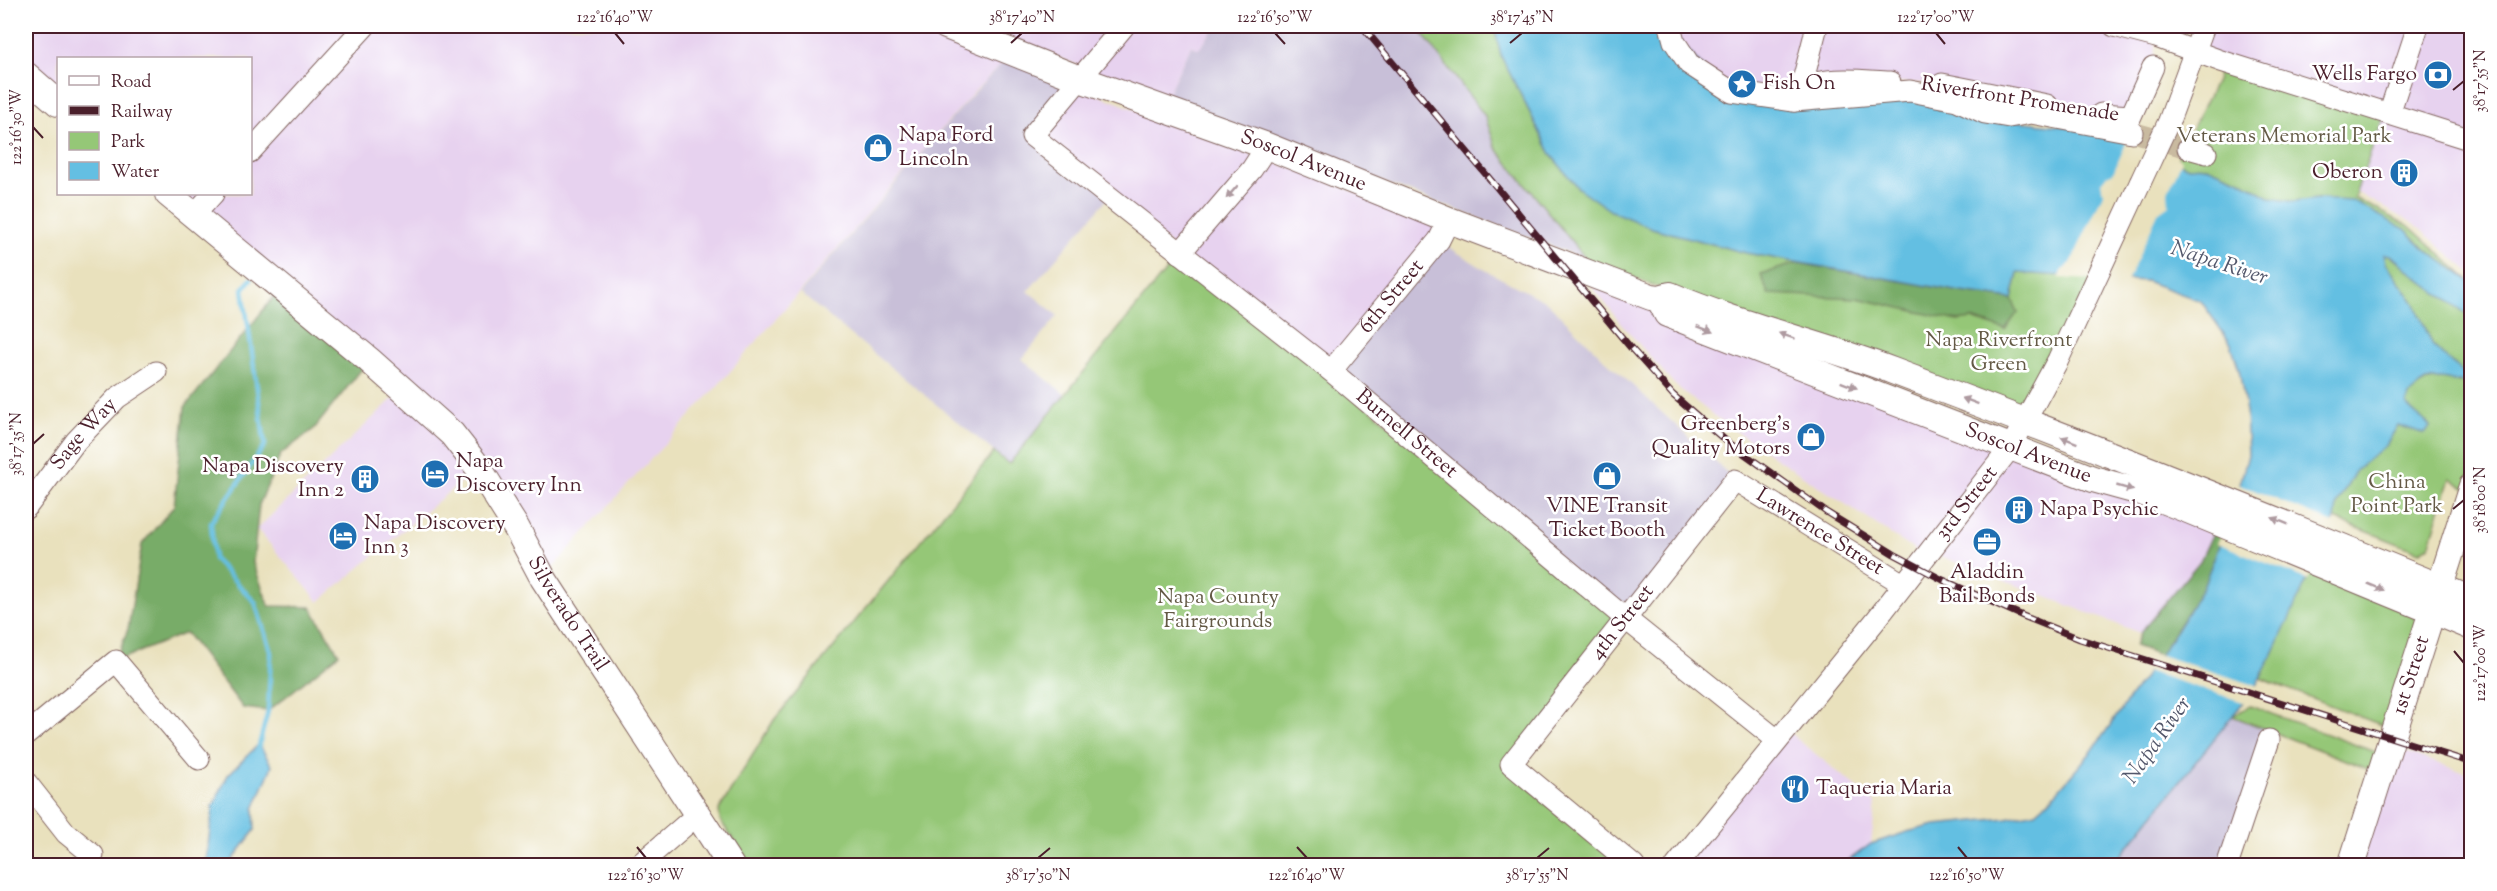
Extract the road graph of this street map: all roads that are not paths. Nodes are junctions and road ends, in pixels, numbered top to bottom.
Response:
1 (365, 26) edge
2 (946, 26) edge
3 (1124, 26) edge
4 (1670, 26) edge
5 (1817, 26) edge
6 (2114, 26) edge
7 (2204, 26) edge
8 (2418, 26) edge
9 (2195, 52) junction
10 (2153, 67) dead end
11 (26, 75) edge
12 (1080, 79) junction
13 (1797, 95) junction
14 (57, 102) edge
15 (2388, 114) junction
16 (2132, 132) tunnel mouth
17 (2472, 140) edge
18 (1267, 146) junction
19 (252, 150) edge
20 (169, 195) edge
21 (212, 195) edge
22 (194, 215) junction
23 (1449, 220) junction
24 (1180, 253) junction
25 (1659, 298) junction
26 (1330, 371) junction
27 (156, 372) dead end
28 (2025, 423) junction
29 (2011, 447) junction
30 (1735, 480) joint
31 (2472, 486) edge
32 (26, 506) edge
33 (2223, 511) junction
34 (2327, 553) junction
35 (1903, 584) junction
36 (2440, 586) junction
37 (2472, 600) edge
38 (2432, 611) junction
39 (1626, 619) junction
40 (2472, 627) edge
41 (26, 735) edge
42 (2269, 740) dead end
43 (1777, 741) junction
44 (198, 759) dead end
45 (26, 782) edge
46 (698, 814) junction
47 (93, 855) dead end
48 (638, 866) edge
49 (731, 866) edge
50 (1634, 866) edge
51 (1676, 866) edge
52 (2227, 866) edge
53 (2351, 866) edge

1 - 19 street
2 - 12 main road, Soscol Avenue
3 - 12 street
4 - 13 street, Riverfront Promenade
5 - 13 street
6 - 9 street
7 - 9 street, 3rd Street
8 - 15 street
9 - 15 street
9 - 28 street, 3rd Street, bridge
10 - 13 street, Riverfront Promenade
11 - 14 main road
12 - 18 main road, Soscol Avenue
12 - 24 street, Burnell Street
13 - 16 street, Riverfront Promenade
15 - 17 street
18 - 23 main road, Soscol Avenue
18 -> 24 street
20 - 22 main road, Silverado Trail
21 - 22 street
22 - 46 main road, Silverado Trail
23 - 25 main road, Soscol Avenue
23 - 26 street, 6th Street
24 - 26 street, Burnell Street
28 -> 25 main road, Soscol Avenue
25 -> 29 main road, Soscol Avenue
26 - 39 street, Burnell Street
27 - 32 street, Sage Way
28 - 29 street, 3rd Street
33 -> 28 main road, Soscol Avenue
29 -> 33 main road, Soscol Avenue
29 - 35 street, 3rd Street
30 - 35 street, Lawrence Street
30 - 39 street, 4th Street
31 - 36 main road, 1st Street
33 - 34 main road, Soscol Avenue
34 - 36 main road, Soscol Avenue
34 -> 38 main road, Soscol Avenue
35 - 43 street, 3rd Street
36 - 37 main road, Soscol Avenue
36 - 38 main road, 1st Street
38 - 40 main road, Soscol Avenue
38 - 53 main road, 1st Street
39 - 43 street, Burnell Street
39 - 50 street, 4th Street
41 - 44 street
42 - 52 street
43 - 51 street, 3rd Street
45 - 47 street
46 - 48 street
46 - 49 main road, Silverado Trail

